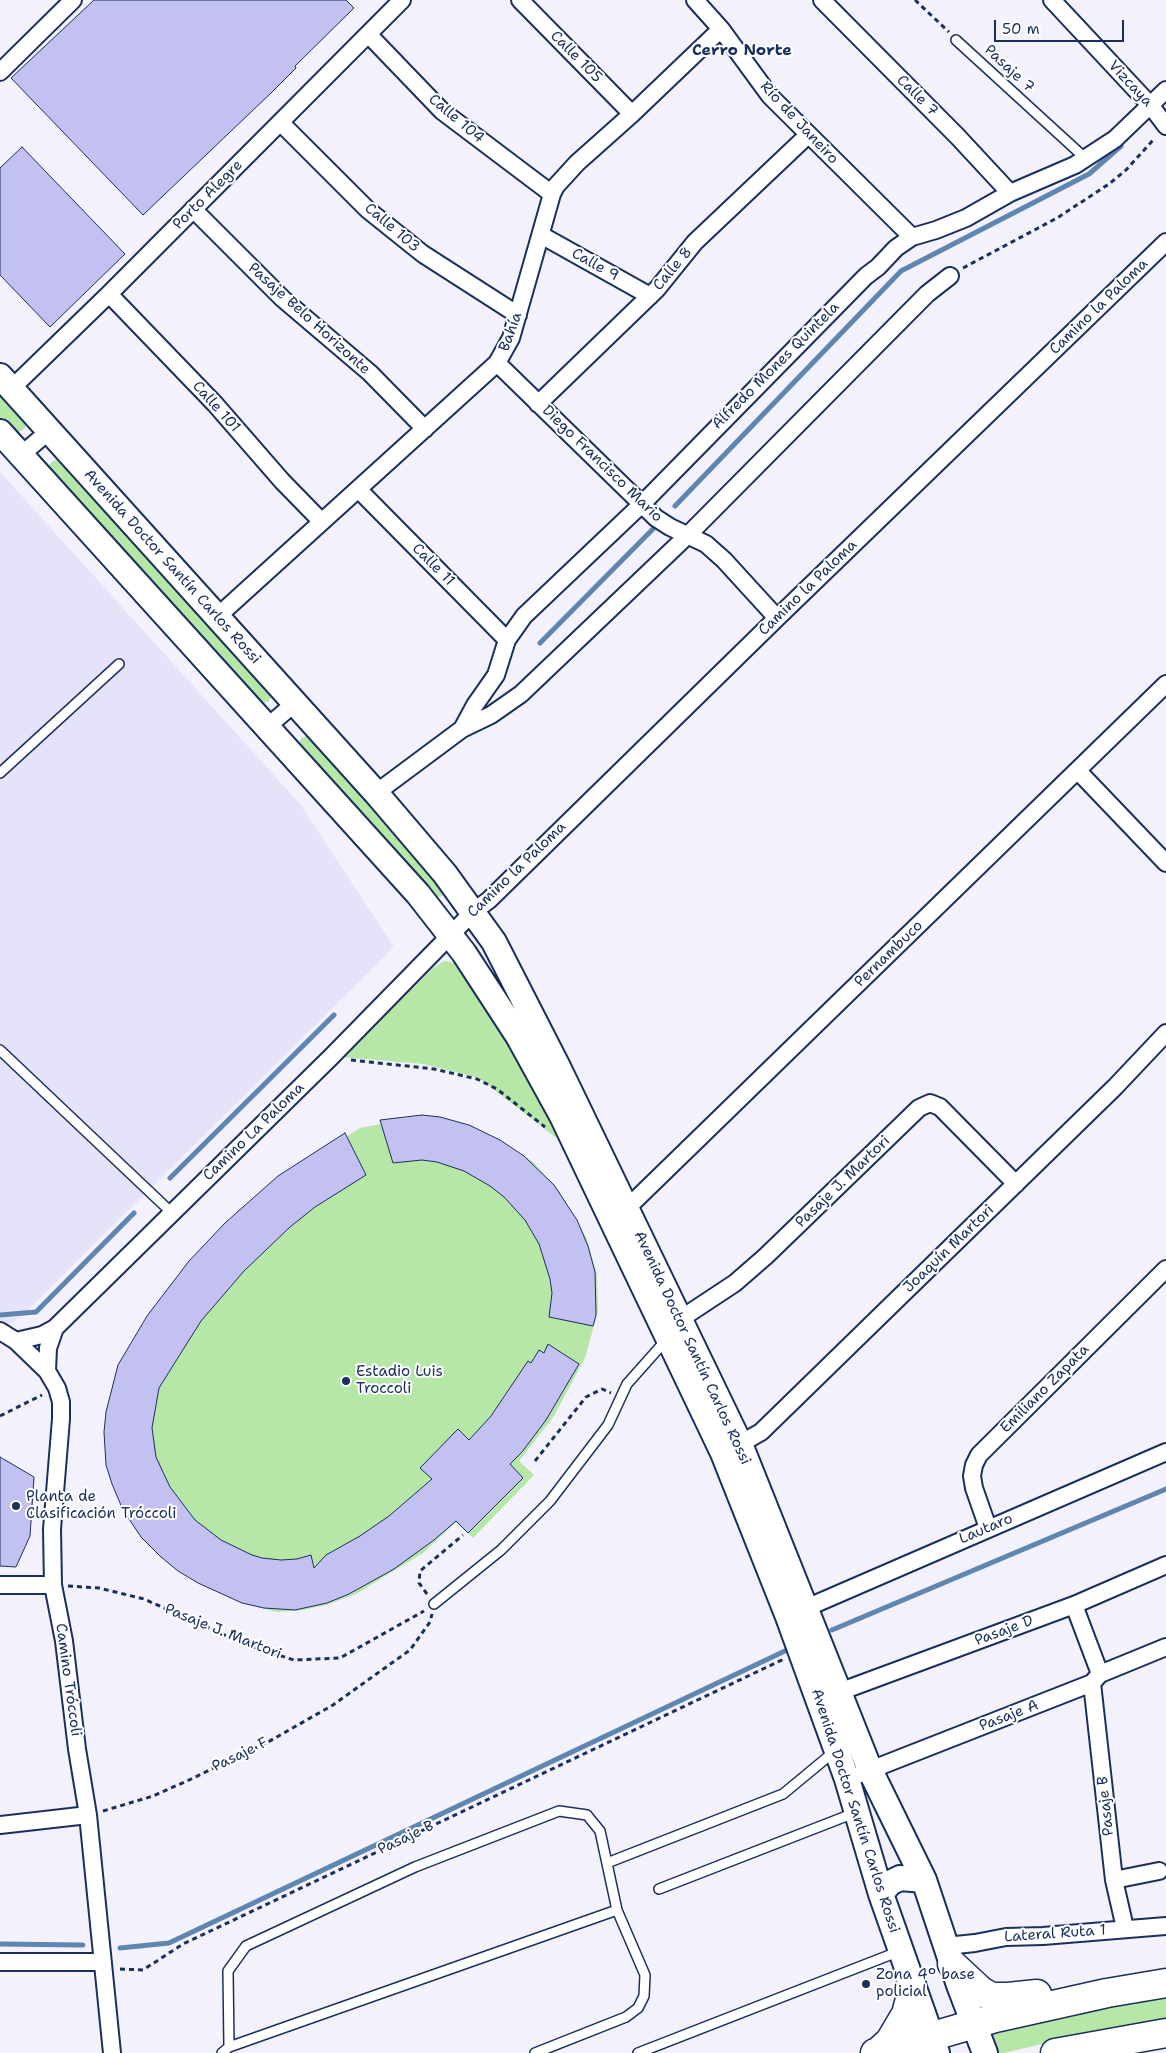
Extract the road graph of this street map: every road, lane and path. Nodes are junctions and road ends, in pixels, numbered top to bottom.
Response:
1 (73, 0) edge
2 (402, 0) edge
3 (520, 0) edge
4 (695, 0) edge
5 (822, 0) edge
6 (915, 0) edge
7 (1052, 0) edge
8 (721, 29) junction
9 (368, 34) junction
10 (956, 40) joint
11 (0, 72) edge
12 (1166, 90) edge
13 (1151, 106) junction
14 (632, 114) junction
15 (281, 123) junction
16 (1163, 129) edge
17 (808, 135) junction
18 (1085, 158) junction
19 (1010, 193) junction
20 (552, 194) junction
21 (193, 210) junction
22 (541, 235) junction
23 (912, 237) junction
24 (1166, 242) edge
25 (950, 276) joint
26 (109, 294) junction
27 (650, 296) junction
28 (518, 315) junction
29 (497, 363) junction
30 (6, 382) edge
31 (538, 404) junction
32 (425, 428) junction
33 (49, 431) junction
34 (0, 432) edge
35 (21, 455) junction
36 (358, 489) junction
37 (642, 504) junction
38 (321, 521) junction
39 (689, 534) junction
40 (218, 616) junction
41 (777, 618) junction
42 (507, 640) junction
43 (119, 664) dead end
44 (1166, 684) edge
45 (295, 703) junction
46 (268, 727) junction
47 (462, 729) junction
48 (1078, 771) junction
49 (0, 773) edge
50 (376, 794) junction
51 (1166, 863) edge
52 (473, 912) junction
53 (451, 935) junction
54 (531, 1012) junction
55 (1166, 1033) edge
56 (0, 1050) edge
57 (331, 1057) junction
58 (572, 1139) junction
59 (1016, 1184) junction
60 (172, 1213) junction
61 (619, 1216) junction
62 (1166, 1269) edge
63 (55, 1328) junction
64 (673, 1330) junction
65 (0, 1331) edge
66 (16, 1341) junction
67 (47, 1371) junction
68 (57, 1388) junction
69 (621, 1398) junction
70 (0, 1416) edge
71 (731, 1449) junction
72 (1166, 1452) edge
73 (535, 1461) dead end
74 (988, 1528) junction
75 (463, 1536) dead end
76 (1166, 1565) edge
77 (53, 1584) junction
78 (0, 1585) edge
79 (434, 1604) junction
80 (1074, 1605) junction
81 (806, 1608) junction
82 (1166, 1647) edge
83 (805, 1662) junction
84 (1096, 1678) junction
85 (839, 1692) junction
86 (837, 1749) junction
87 (870, 1770) junction
88 (847, 1778) junction
89 (857, 1812) junction
90 (88, 1815) junction
91 (0, 1825) edge
92 (608, 1863) junction
93 (1159, 1871) dead end
94 (924, 1880) junction
95 (1114, 1880) junction
96 (659, 1889) dead end
97 (881, 1894) junction
98 (617, 1910) junction
99 (1166, 1926) edge
100 (1125, 1928) junction
101 (900, 1951) junction
102 (949, 1955) junction
103 (0, 1962) edge
104 (103, 1962) junction
105 (911, 1983) junction
106 (1166, 1983) edge
107 (1070, 2001) junction
108 (974, 2023) junction
109 (1166, 2033) edge
110 (934, 2045) edge
111 (226, 2050) edge
112 (1068, 2051) edge
113 (876, 2052) edge
114 (112, 2053) edge
115 (535, 2053) edge
116 (638, 2053) edge
117 (985, 2053) edge

1 - 11 street
2 - 9 street, Porto Alegre
3 - 14 street, Calle 105
4 - 8 street, Río de Janeiro
5 - 19 street, Calle 7
6 - 10 path
7 - 13 street, Vizcaya
8 - 14 street, Bahía
8 - 17 street, Río de Janeiro
9 - 15 street, Porto Alegre
9 - 20 street, Calle 104
10 - 18 lane, Pasaje 7
12 - 13 street, Alfredo Mones Quintela
13 - 16 street, Vizcaya
13 - 18 street, Alfredo Mones Quintela
14 - 20 street, Bahía
15 - 21 street, Porto Alegre
15 - 28 street, Calle 103
16 - 25 path
17 - 23 street, Río de Janeiro
17 - 27 street, Calle 8
18 - 19 street, Alfredo Mones Quintela
19 - 23 street, Alfredo Mones Quintela
20 - 22 street, Bahía
21 - 26 street, Porto Alegre
21 - 32 street, Pasaje Belo Horizonte
22 - 27 street, Calle 9
22 - 28 street, Bahía
23 - 37 street, Alfredo Mones Quintela
24 - 41 street, Camino la Paloma
25 - 39 street, Alfredo Mones Quintela
26 - 30 street, Porto Alegre
26 - 38 street, Calle 101
27 - 31 street, Calle 8
28 - 29 street, Bahía
29 - 31 street, Diego Francisco Mario
29 - 32 street, Bahía
30 - 33 street, Avenida Doctor Santín Carlos Rossi
31 - 37 street, Diego Francisco Mario
32 - 36 street, Bahía
33 - 35 street
33 - 40 street, Avenida Doctor Santín Carlos Rossi
34 - 35 street, Avenida Doctor Santín Carlos Rossi
35 - 46 street, Avenida Doctor Santín Carlos Rossi
36 - 38 street, Bahía
36 - 42 street, Calle 11
37 - 39 street, Diego Francisco Mario
37 - 42 street, Alfredo Mones Quintela
38 - 40 street, Bahía
39 - 41 street, Diego Francisco Mario
39 - 47 street, Alfredo Mones Quintela
40 - 45 street, Avenida Doctor Santín Carlos Rossi
41 - 52 street, Camino la Paloma
42 - 47 street, Alfredo Mones Quintela
43 - 49 lane
44 - 48 street, Pernambuco
45 - 46 street
45 - 50 street, Avenida Doctor Santín Carlos Rossi
46 - 53 street, Avenida Doctor Santín Carlos Rossi
47 - 50 street, Alfredo Mones Quintela
48 - 51 street
48 - 61 street, Pernambuco
50 - 52 street, Avenida Doctor Santín Carlos Rossi
52 - 53 street, Camino la Paloma
52 - 54 street, Avenida Doctor Santín Carlos Rossi
53 - 54 street
53 - 57 street, Camino La Paloma
53 - 58 street, Avenida Doctor Santín Carlos Rossi
54 - 61 street, Avenida Doctor Santín Carlos Rossi
55 - 59 street, Joaquín Martori
56 - 60 lane
57 - 58 path
57 - 60 street, Camino La Paloma
58 - 61 street, Avenida Doctor Santín Carlos Rossi
59 - 64 street, Pasaje J. Martori
59 - 71 street, Joaquín Martori
60 - 63 street, Camino La Paloma
61 - 64 street, Avenida Doctor Santín Carlos Rossi
62 - 74 street, Emiliano Zapata
63 - 66 street, Camino La Paloma
63 - 67 street, Camino La Paloma
64 - 69 lane
64 - 71 street, Avenida Doctor Santín Carlos Rossi
65 - 66 street, Camino Tróccoli
66 - 67 street, Camino Tróccoli
67 - 68 street, Camino Tróccoli
68 - 70 path
68 - 77 street, Camino Tróccoli
69 - 73 path
69 - 79 lane
71 - 81 street, Avenida Doctor Santín Carlos Rossi
71 - 83 street, Avenida Doctor Santín Carlos Rossi
72 - 74 street, Lautaro
74 - 81 street, Lautaro
75 - 79 path
76 - 80 street, Pasaje D
77 - 78 street
77 - 79 path, Pasaje J. Martori
77 - 90 street, Camino Tróccoli
79 - 90 path, Pasaje F
80 - 84 street, Pasaje B
80 - 85 street, Pasaje D
81 - 85 street, Avenida Doctor Santín Carlos Rossi
82 - 84 street, Pasaje A
83 - 86 street, Avenida Doctor Santín Carlos Rossi
83 - 104 path, Pasaje B
84 - 87 street, Pasaje A
84 - 95 street, Pasaje B
85 - 87 street, Avenida Doctor Santín Carlos Rossi
86 - 88 street, Avenida Doctor Santín Carlos Rossi
86 - 92 lane
87 - 88 street, Pasaje A
87 - 94 street, Avenida Doctor Santín Carlos Rossi
88 - 89 street, Avenida Doctor Santín Carlos Rossi
89 - 96 lane
89 - 97 street, Avenida Doctor Santín Carlos Rossi
90 - 91 street
90 - 104 street, Camino Tróccoli
92 - 98 lane
92 - 111 lane
93 - 95 street
94 - 97 street
94 - 102 street, Avenida Doctor Santín Carlos Rossi
95 - 100 street, Pasaje B
97 - 101 street, Avenida Doctor Santín Carlos Rossi
98 - 111 lane
98 - 115 lane
99 - 100 street, Lateral Ruta 1
100 - 102 street, Lateral Ruta 1
101 - 105 street, Avenida Doctor Santín Carlos Rossi
101 - 116 lane
102 - 107 highway
102 - 108 street, Avenida Doctor Santín Carlos Rossi
103 - 104 street
104 - 114 street, Camino Tróccoli
105 - 110 street, Avenida Doctor Santín Carlos Rossi
105 - 113 highway
106 - 107 highway
107 - 108 highway
108 - 110 highway
108 - 117 street, Avenida Doctor Santín Carlos Rossi
109 - 112 highway
110 - 113 highway

